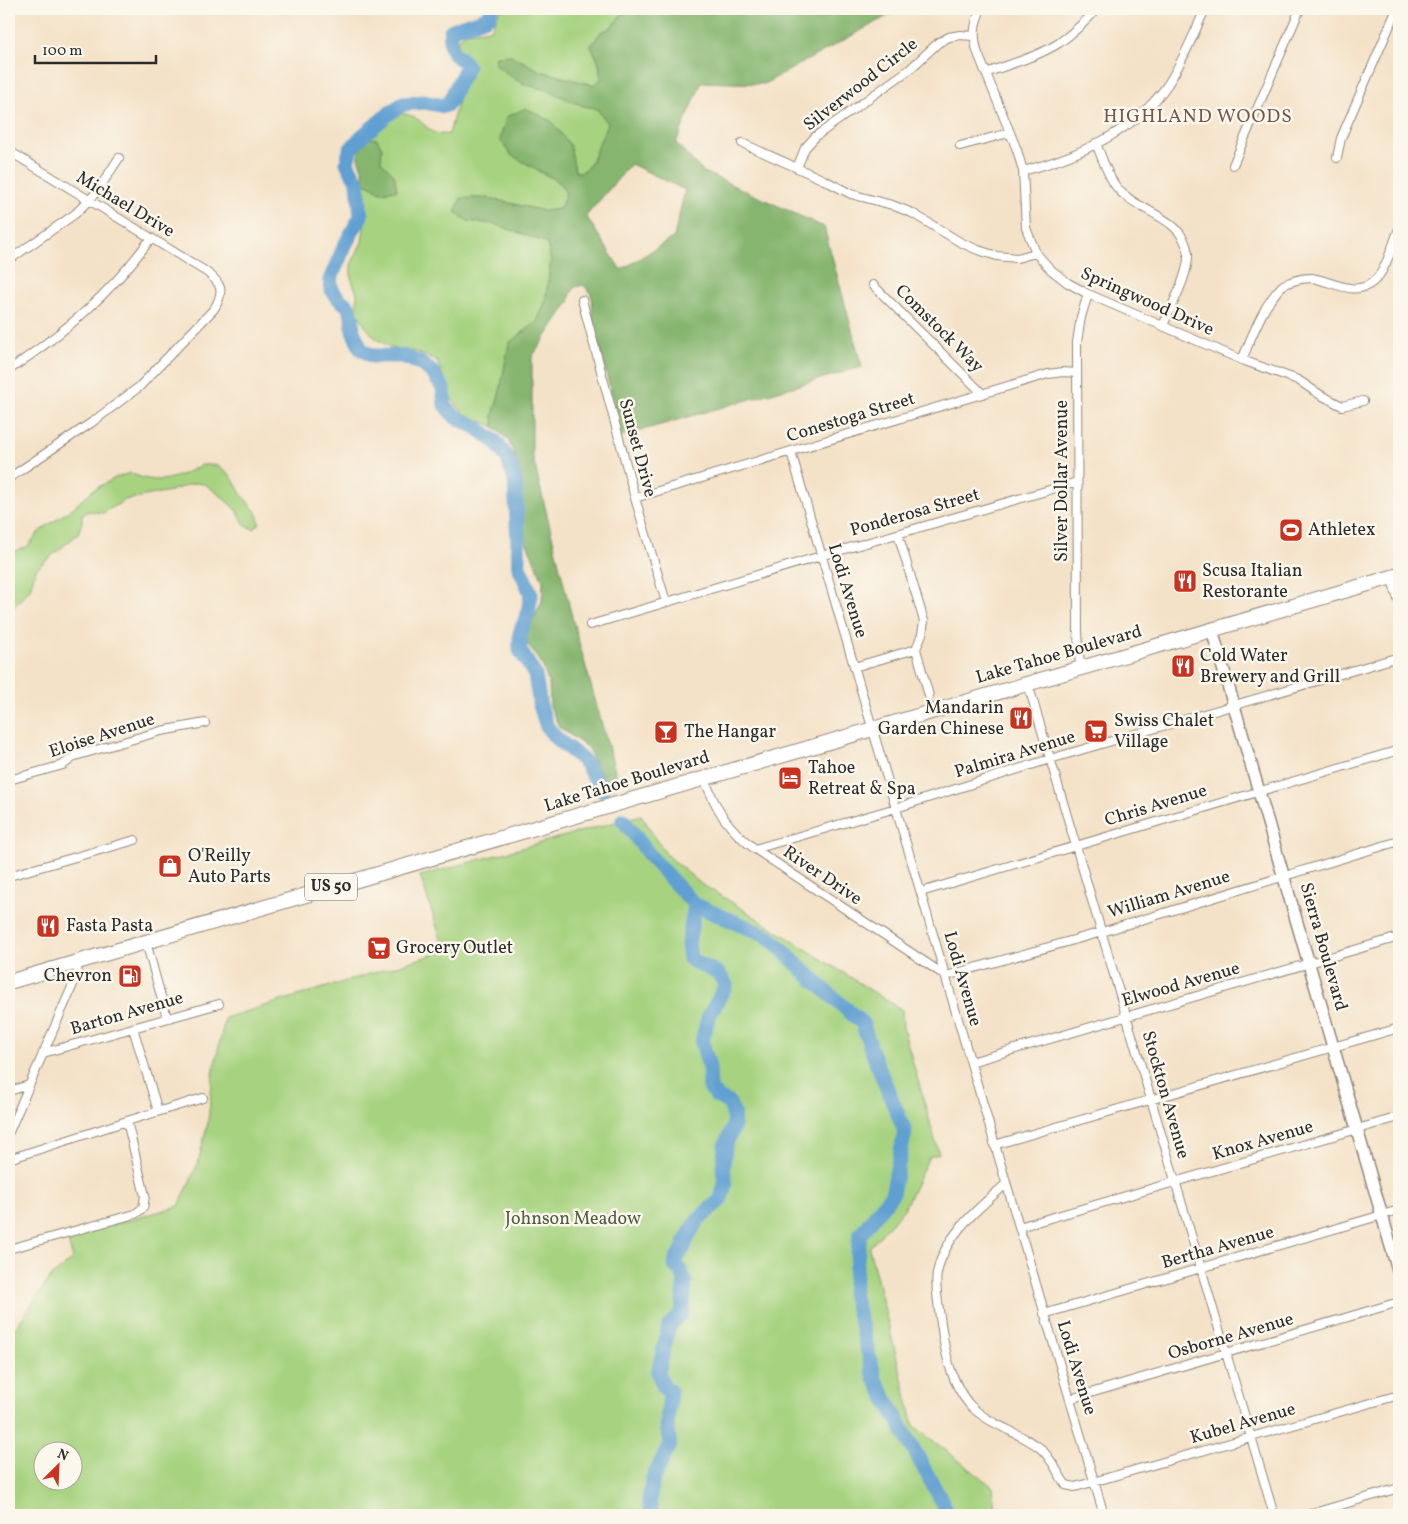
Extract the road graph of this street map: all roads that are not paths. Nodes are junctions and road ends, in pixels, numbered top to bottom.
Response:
1 (981, 9) edge
2 (1098, 9) edge
3 (1205, 9) edge
4 (1300, 9) edge
5 (1397, 9) edge
6 (973, 36) junction
7 (986, 73) junction
8 (1009, 133) junction
9 (742, 143) dead end
10 (1096, 143) junction
11 (960, 146) dead end
12 (9, 151) edge
13 (119, 158) dead end
14 (1337, 158) dead end
15 (1233, 165) dead end
16 (797, 168) junction
17 (1023, 171) junction
18 (89, 201) junction
19 (1399, 229) edge
20 (151, 238) junction
21 (1036, 253) junction
22 (9, 260) edge
23 (873, 285) dead end
24 (1088, 294) junction
25 (582, 300) dead end
26 (1163, 326) junction
27 (1242, 360) junction
28 (9, 370) edge
29 (1077, 374) junction
30 (983, 394) junction
31 (1363, 401) dead end
32 (791, 452) junction
33 (9, 478) edge
34 (1077, 482) junction
35 (635, 498) junction
36 (898, 534) junction
37 (821, 556) junction
38 (1395, 576) edge
39 (666, 602) junction
40 (1399, 602) edge
41 (590, 625) dead end
42 (1212, 630) junction
43 (916, 649) junction
44 (1399, 657) edge
45 (854, 667) junction
46 (1080, 669) junction
47 (1028, 684) junction
48 (930, 696) dead end
49 (1234, 705) junction
50 (205, 723) dead end
51 (872, 730) junction
52 (1399, 750) edge
53 (1050, 759) junction
54 (704, 778) junction
55 (9, 780) edge
56 (1259, 791) junction
57 (896, 808) junction
58 (136, 840) dead end
59 (1399, 841) edge
60 (1076, 846) junction
61 (754, 849) junction
62 (9, 876) edge
63 (1284, 876) junction
64 (921, 892) junction
65 (1102, 932) junction
66 (1399, 937) edge
67 (146, 942) junction
68 (76, 963) junction
69 (1309, 963) junction
70 (946, 976) junction
71 (9, 982) edge
72 (219, 1004) dead end
73 (1127, 1016) junction
74 (167, 1018) junction
75 (133, 1028) junction
76 (1399, 1028) edge
77 (1334, 1047) junction
78 (43, 1053) junction
79 (971, 1062) junction
80 (29, 1085) junction
81 (9, 1091) edge
82 (203, 1098) dead end
83 (1151, 1099) junction
84 (158, 1111) junction
85 (1399, 1117) edge
86 (127, 1121) junction
87 (1357, 1130) junction
88 (9, 1132) edge
89 (994, 1145) junction
90 (9, 1159) edge
91 (1175, 1182) junction
92 (1006, 1184) junction
93 (1399, 1210) edge
94 (1382, 1216) junction
95 (1019, 1227) junction
96 (9, 1249) edge
97 (1201, 1268) junction
98 (1399, 1274) edge
99 (1399, 1302) edge
100 (1044, 1314) junction
101 (1227, 1354) junction
102 (1399, 1395) edge
103 (1070, 1400) junction
104 (1251, 1438) junction
105 (1094, 1482) junction
106 (1399, 1488) edge
107 (1104, 1515) edge
108 (1274, 1515) edge
109 (1307, 1515) edge

1 - 6 street
2 - 7 street
3 - 10 street
4 - 15 street
5 - 14 street
6 - 7 street, Springwood Drive
6 - 16 street, Silverwood Circle
7 - 8 street, Springwood Drive
8 - 11 street
8 - 17 street, Springwood Drive
9 - 16 street
10 - 17 street
10 - 26 street
12 - 18 street, Michael Drive
13 - 18 street
16 - 21 street
17 - 21 street, Springwood Drive
18 - 20 street, Michael Drive
18 - 22 street
19 - 27 street
20 - 28 street
20 - 33 street, Michael Drive
21 - 24 street, Springwood Drive
23 - 30 street, Comstock Way
24 - 26 street, Springwood Drive
24 - 29 street, Silver Dollar Avenue
25 - 35 street, Sunset Drive
26 - 27 street, Springwood Drive
27 - 31 street, Springwood Drive
29 - 30 street, Conestoga Street
29 - 34 street, Silver Dollar Avenue
30 - 32 street, Conestoga Street
32 - 35 street, Conestoga Street
32 - 37 street, Lodi Avenue
34 - 36 street, Ponderosa Street
34 - 46 street, Silver Dollar Avenue
35 - 39 street, Sunset Drive
36 - 37 street, Ponderosa Street
36 - 43 street
37 - 39 street, Ponderosa Street
37 - 45 street, Lodi Avenue
38 - 40 street
38 - 42 highway, Lake Tahoe Boulevard / US 50
39 - 41 street, Ponderosa Street
42 - 46 highway, Lake Tahoe Boulevard / US 50
42 - 49 street, Sierra Boulevard
43 - 45 street
43 - 48 street
44 - 49 street, Palmira Avenue
45 - 51 street, Lodi Avenue
46 - 47 highway, Lake Tahoe Boulevard / US 50
47 - 51 highway, Lake Tahoe Boulevard / US 50
47 - 53 street, Stockton Avenue
49 - 53 street, Palmira Avenue
49 - 56 street, Sierra Boulevard
50 - 55 street, Eloise Avenue
51 - 54 highway, Lake Tahoe Boulevard / US 50
51 - 57 street, Lodi Avenue
52 - 56 street, Chris Avenue
53 - 57 street, Palmira Avenue
53 - 60 street, Stockton Avenue
54 - 61 street, River Drive
54 - 67 highway, Lake Tahoe Boulevard / US 50
56 - 60 street, Chris Avenue
56 - 63 street, Sierra Boulevard
57 - 61 street, Palmira Avenue
57 - 64 street, Lodi Avenue
58 - 62 street
59 - 63 street, William Avenue
60 - 64 street, Chris Avenue
60 - 65 street, Stockton Avenue
61 - 70 street, River Drive
63 - 65 street, William Avenue
63 - 69 street, Sierra Boulevard
64 - 70 street, Lodi Avenue
65 - 70 street, William Avenue
65 - 73 street, Stockton Avenue
66 - 69 street, Elwood Avenue
67 - 68 highway, Lake Tahoe Boulevard / US 50
67 - 74 street
68 - 71 highway, Lake Tahoe Boulevard / US 50
68 - 78 street
69 - 73 street, Elwood Avenue
69 - 77 street, Sierra Boulevard
70 - 79 street, Lodi Avenue
72 - 74 street, Barton Avenue
73 - 79 street, Elwood Avenue
73 - 83 street, Stockton Avenue
74 - 75 street, Barton Avenue
75 - 78 street, Barton Avenue
75 - 84 street
76 - 77 street
77 - 83 street
77 - 87 street, Sierra Boulevard
78 - 80 street
79 - 89 street, Lodi Avenue
80 - 81 street
80 - 88 street
82 - 84 street
83 - 89 street
83 - 91 street, Stockton Avenue
84 - 86 street
85 - 87 street, Knox Avenue
86 - 90 street
86 - 96 street
87 - 91 street, Knox Avenue
87 - 94 street, Sierra Boulevard
89 - 92 street, Lodi Avenue
91 - 95 street, Knox Avenue
91 - 97 street, Stockton Avenue
92 - 95 street, Lodi Avenue
92 - 105 street, Kubel Avenue
93 - 94 street, Bertha Avenue
94 - 97 street, Bertha Avenue
94 - 98 street, Sierra Boulevard
95 - 100 street, Lodi Avenue
97 - 100 street, Bertha Avenue
97 - 101 street, Stockton Avenue
99 - 101 street, Osborne Avenue
100 - 103 street, Lodi Avenue
101 - 103 street, Osborne Avenue
101 - 104 street, Stockton Avenue
102 - 104 street, Kubel Avenue
103 - 105 street, Lodi Avenue
104 - 105 street, Kubel Avenue
104 - 108 street, Stockton Avenue
105 - 107 street, Lodi Avenue
106 - 109 street

